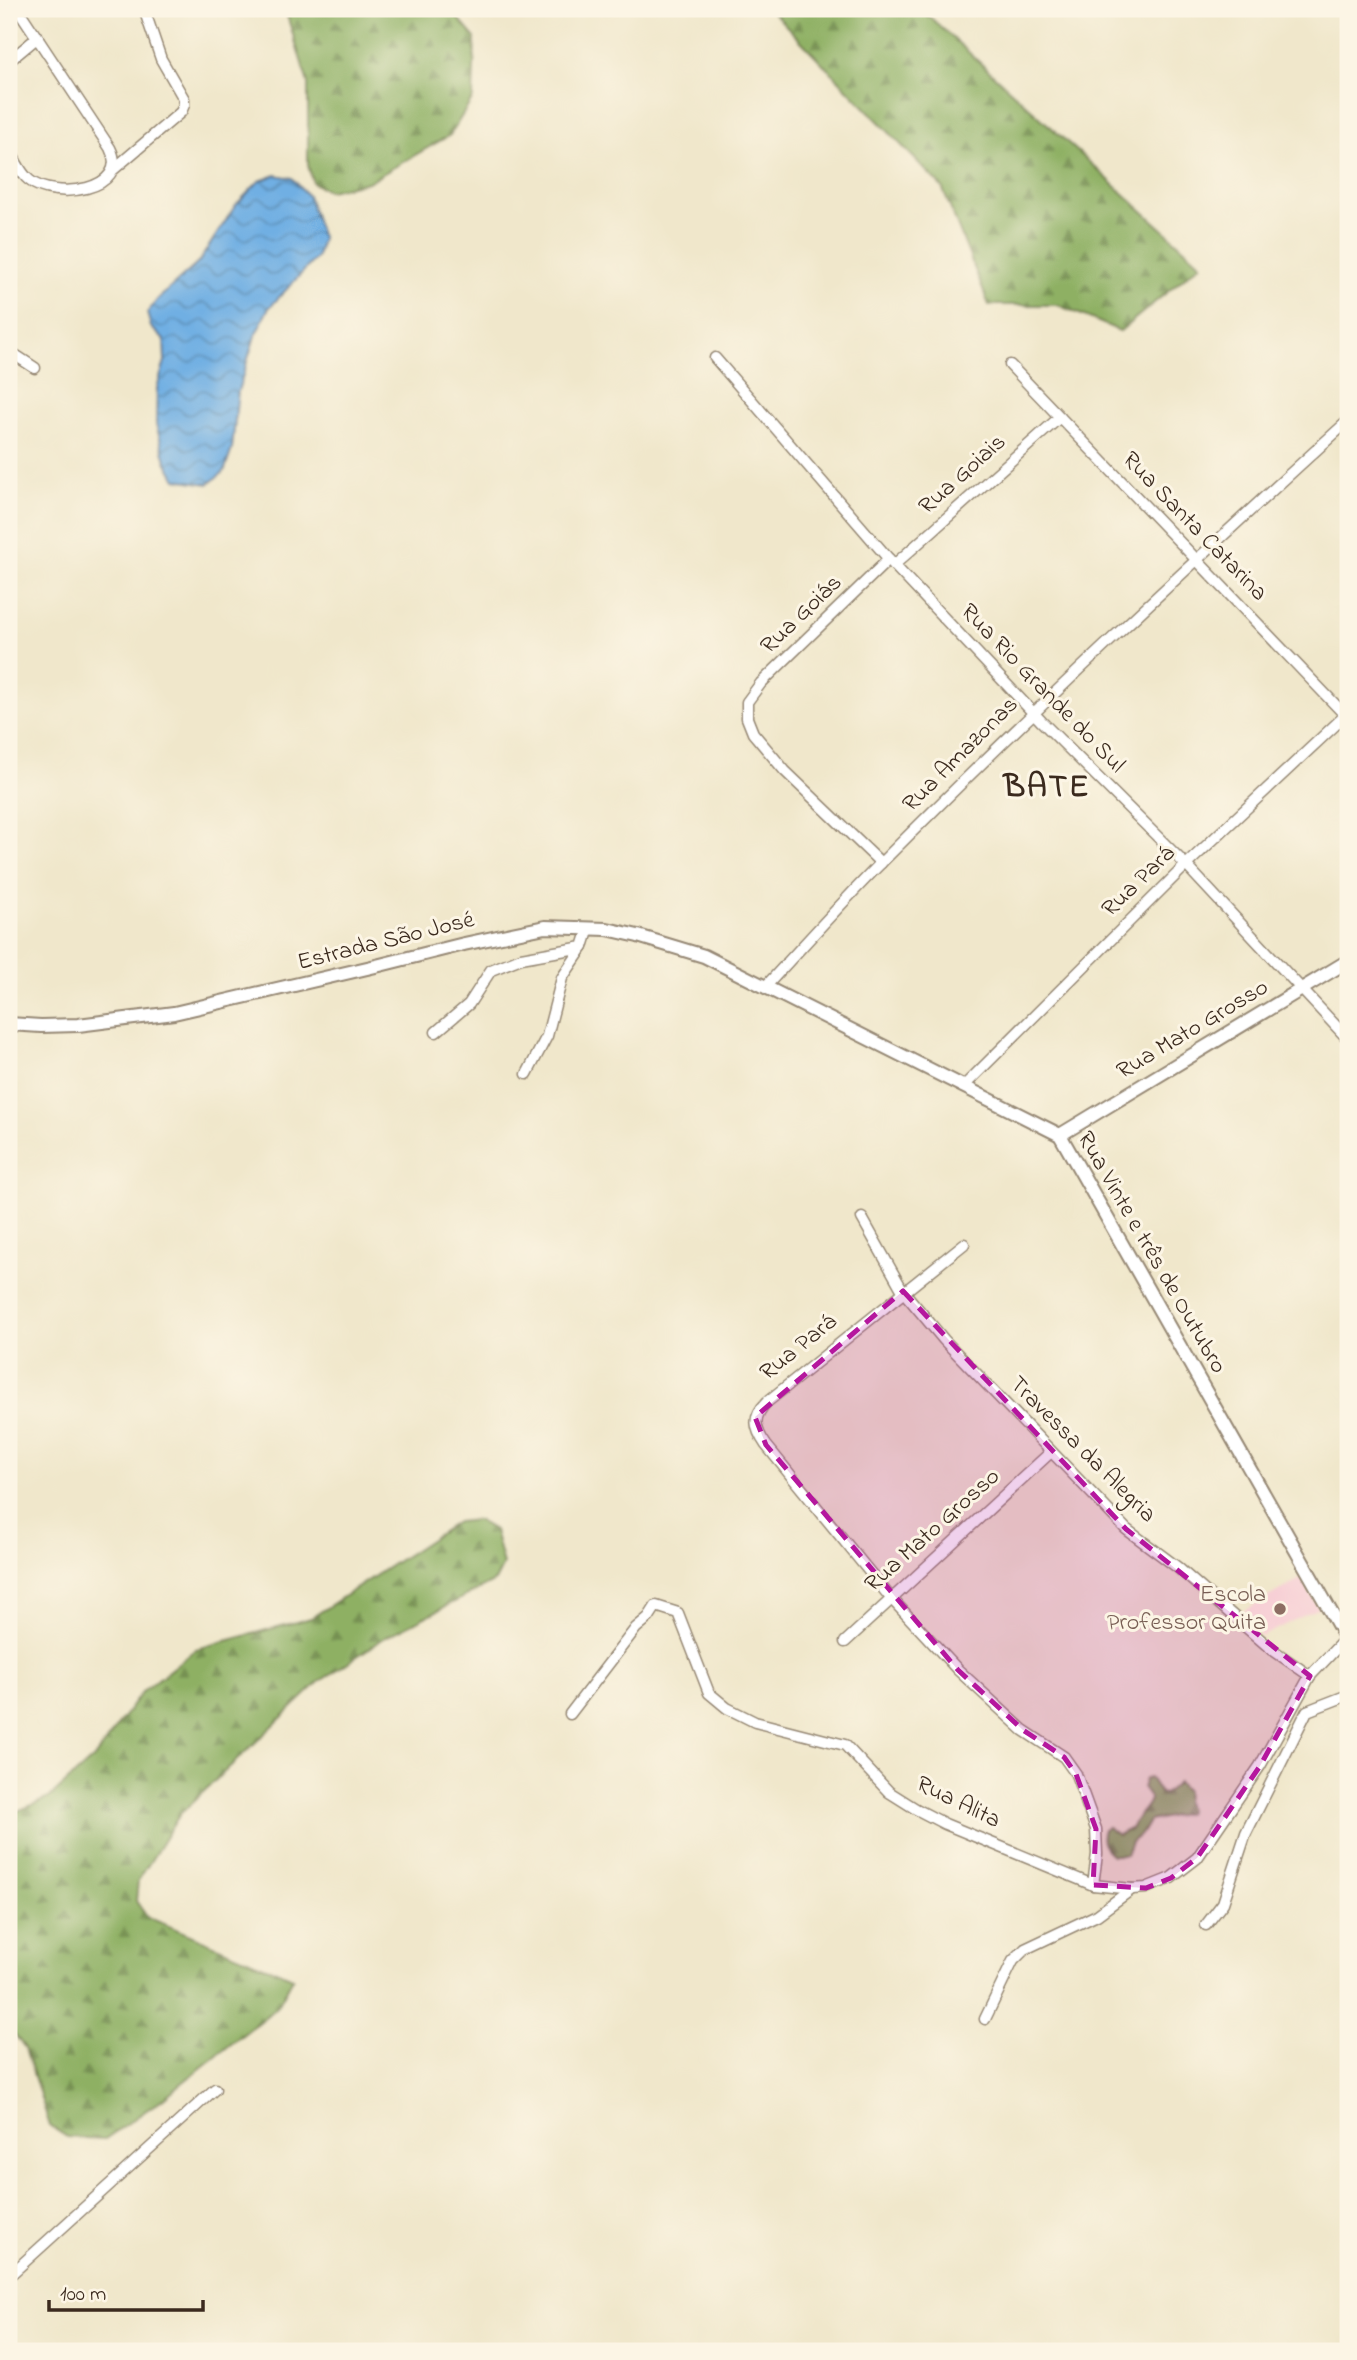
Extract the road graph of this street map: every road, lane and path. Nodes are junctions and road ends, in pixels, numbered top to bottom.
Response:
1 (18, 9) edge
2 (144, 9) edge
3 (38, 37) junction
4 (9, 61) edge
5 (9, 148) edge
6 (114, 169) junction
7 (9, 351) edge
8 (715, 358) dead end
9 (1010, 365) dead end
10 (35, 368) dead end
11 (1060, 417) junction
12 (1348, 421) edge
13 (1196, 559) junction
14 (892, 562) junction
15 (1033, 713) junction
16 (1347, 716) edge
17 (881, 863) junction
18 (1186, 865) junction
19 (589, 928) junction
20 (583, 947) junction
21 (1348, 961) edge
22 (766, 986) junction
23 (1300, 990) junction
24 (10, 1027) edge
25 (436, 1032) dead end
26 (1348, 1039) edge
27 (527, 1074) dead end
28 (963, 1087) junction
29 (1060, 1135) junction
30 (862, 1218) dead end
31 (964, 1244) dead end
32 (903, 1291) junction
33 (1051, 1452) junction
34 (890, 1597) junction
35 (1347, 1640) edge
36 (845, 1642) dead end
37 (1310, 1676) junction
38 (1348, 1699) edge
39 (570, 1714) dead end
40 (1093, 1885) junction
41 (1132, 1889) junction
42 (1206, 1925) dead end
43 (985, 2020) dead end
44 (215, 2089) dead end
45 (9, 2276) edge

1 - 3 street
2 - 6 street
3 - 4 street
3 - 6 street
5 - 6 street
7 - 10 street
8 - 14 street, Rua Rio Grande do Sul
9 - 11 street, Rua Santa Catarina
11 - 13 street, Rua Santa Catarina
11 - 14 street, Rua Goiais
12 - 13 street, Rua Amazonas
13 - 15 street, Rua Amazonas
13 - 16 street, Rua Santa Catarina
14 - 15 street, Rua Rio Grande do Sul
14 - 17 street, Rua Goiás
15 - 17 street, Rua Amazonas
15 - 18 street, Rua Rio Grande do Sul
16 - 18 street, Rua Pará
17 - 22 street, Rua Amazonas
18 - 23 street, Rua Rio Grande do Sul
18 - 28 street, Rua Pará
19 - 20 street
19 - 22 street, Estrada São José
19 - 24 street, Estrada São José
20 - 25 street
20 - 27 street
21 - 23 street, Rua Mato Grosso
22 - 28 street, Rua Vinte e três de Outubro
23 - 26 street, Rua Rio Grande do Sul
23 - 29 street, Rua Mato Grosso
28 - 29 street, Rua Vinte e três de Outubro
29 - 35 street, Rua Vinte e três de Outubro
30 - 32 street, Travessa da Alegria
31 - 32 street, Rua Pará
32 - 33 street, Travessa da Alegria
32 - 34 street, Rua Pará
33 - 34 street, Rua Mato Grosso
33 - 37 street, Travessa da Alegria
34 - 36 street, Rua Mato Grosso
34 - 40 street
35 - 37 street, Rua Alita
37 - 41 street, Rua Alita
38 - 42 street
39 - 40 street, Rua Alita
40 - 41 street, Rua Alita
41 - 43 street
44 - 45 street

